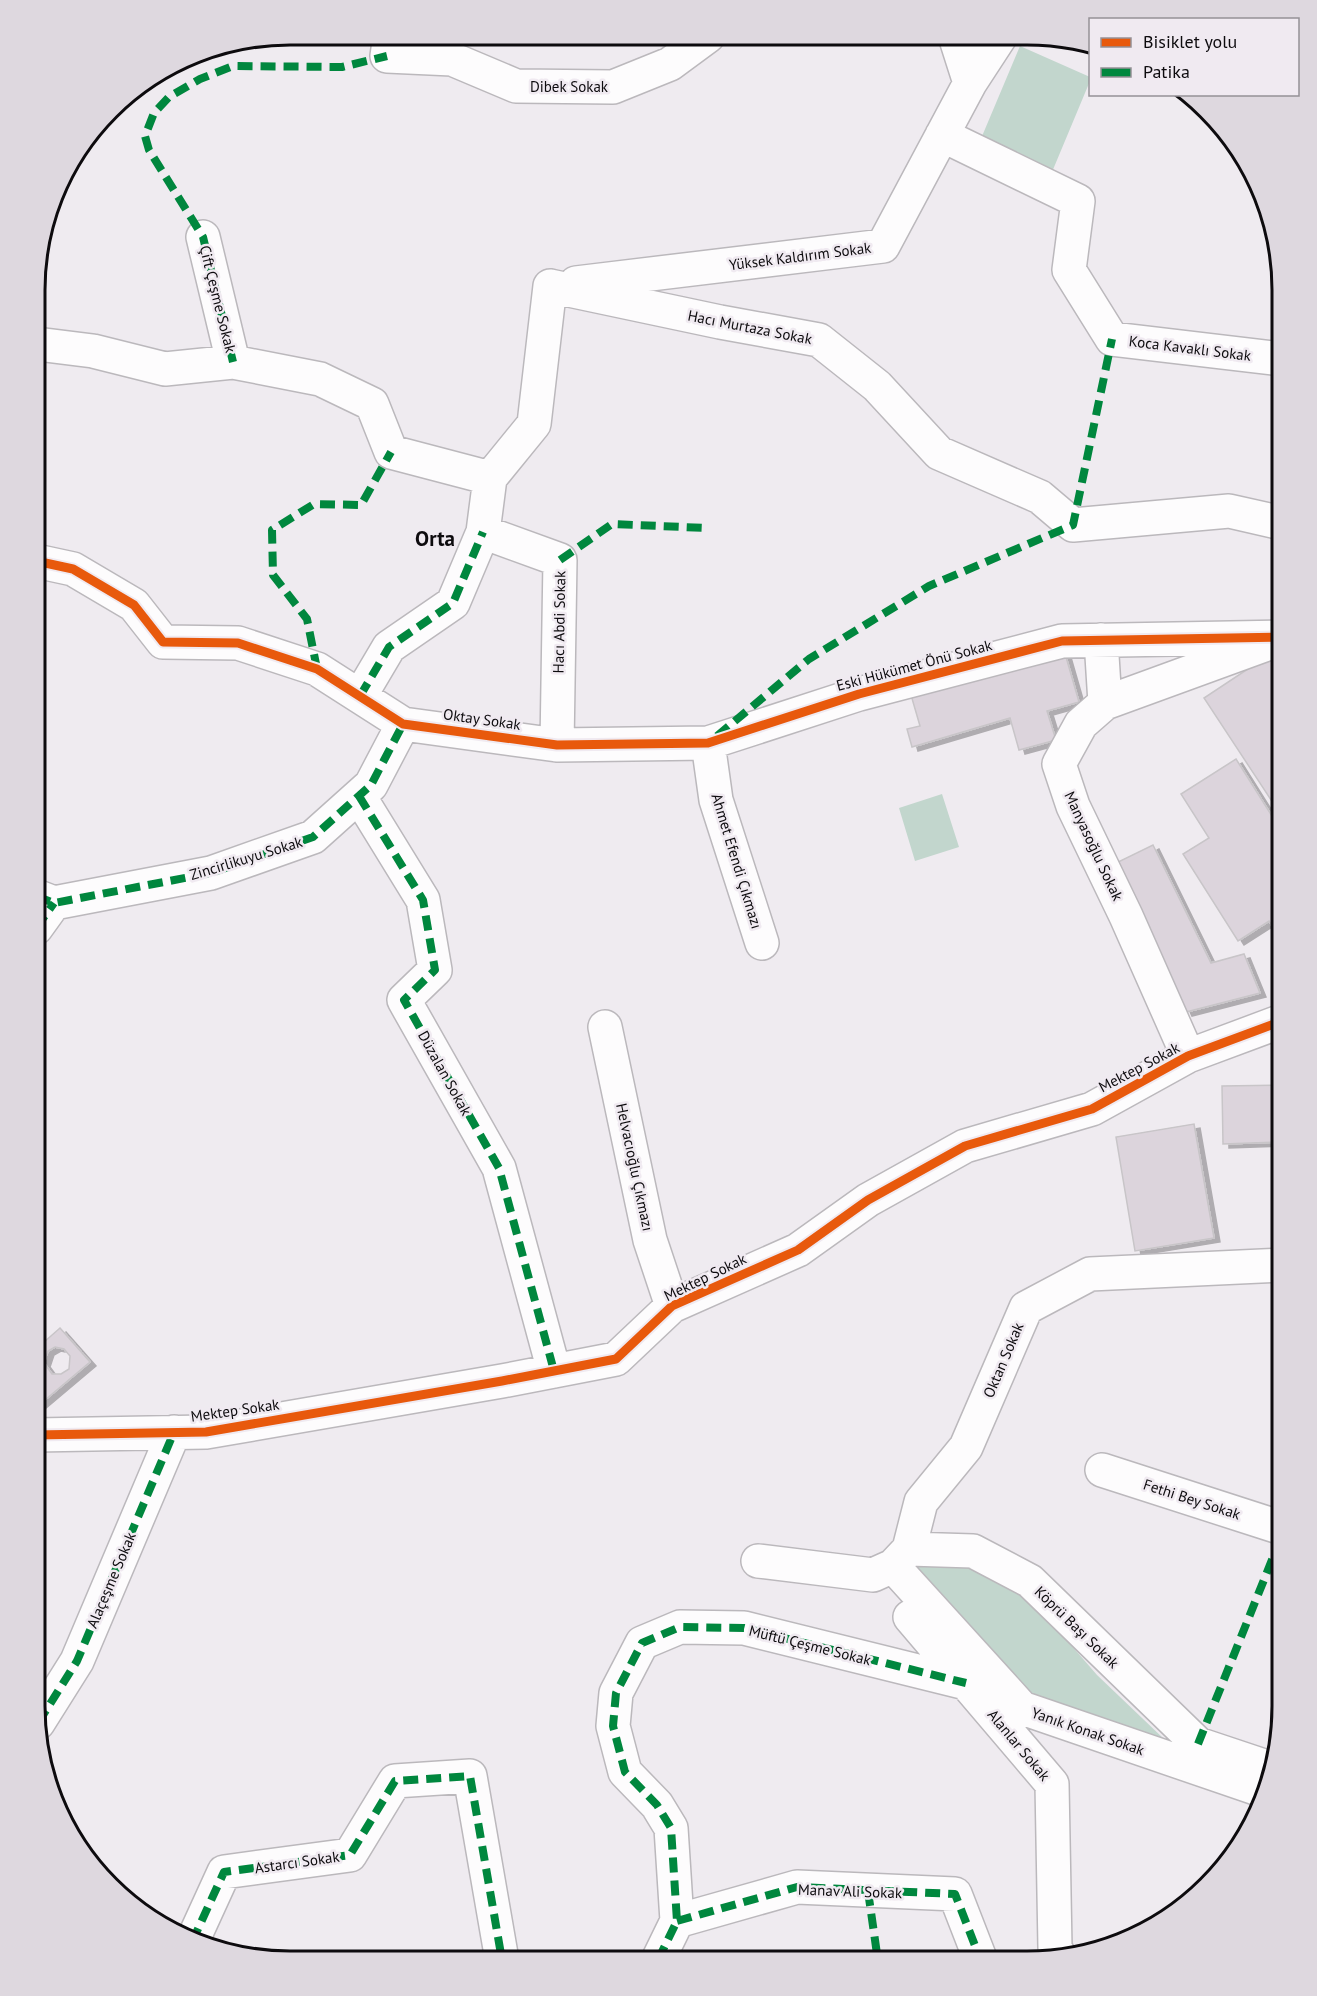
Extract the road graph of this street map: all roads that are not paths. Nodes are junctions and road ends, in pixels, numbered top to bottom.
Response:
1 (388, 45) edge
2 (696, 45) edge
3 (959, 45) edge
4 (995, 45) edge
5 (970, 83) junction
6 (942, 135) junction
7 (203, 237) dead end
8 (550, 286) junction
9 (45, 345) edge
10 (1272, 358) edge
11 (233, 362) junction
12 (490, 478) junction
13 (1272, 521) edge
14 (483, 532) junction
15 (45, 563) edge
16 (1272, 638) edge
17 (1101, 640) junction
18 (1272, 642) edge
19 (360, 696) junction
20 (1105, 703) junction
21 (403, 724) junction
22 (708, 743) junction
23 (557, 745) junction
24 (359, 796) junction
25 (45, 908) edge
26 (762, 943) dead end
27 (1272, 1025) edge
28 (605, 1027) dead end
29 (1188, 1056) junction
30 (1272, 1265) edge
31 (672, 1306) junction
32 (554, 1371) junction
33 (174, 1432) junction
34 (45, 1435) edge
35 (1102, 1470) dead end
36 (1272, 1525) edge
37 (758, 1561) dead end
38 (892, 1563) junction
39 (966, 1683) junction
40 (45, 1711) edge
41 (1265, 1766) edge
42 (1257, 1789) edge
43 (676, 1921) junction
44 (196, 1932) edge
45 (1056, 1949) edge
46 (500, 1951) edge
47 (662, 1951) edge
48 (977, 1951) edge

1 - 2 street, Dibek Sokak
3 - 5 street
4 - 5 street, Yüksek Kaldırım Sokak
5 - 6 street, Yüksek Kaldırım Sokak
6 - 8 street, Yüksek Kaldırım Sokak
6 - 10 street, Koca Kavaklı Sokak
7 - 11 street, Çift Çeşme Sokak
8 - 12 street
8 - 13 street, Hacı Murtaza Sokak
9 - 11 street
11 - 12 street
12 - 14 street
14 - 19 street
14 - 23 street, Hacı Abdi Sokak
15 - 19 street
16 - 17 street, Eski Hükümet Önü Sokak
17 - 20 street
17 - 22 street, Eski Hükümet Önü Sokak
18 - 20 street
19 - 21 street
20 - 29 street, Manyasoğlu Sokak
21 - 23 street, Oktay Sokak
21 - 24 street, Zincirlikuyu Sokak
22 - 23 street, Eski Hükümet Önü Sokak
22 - 26 street, Ahmet Efendi Çıkmazı
24 - 25 street, Zincirlikuyu Sokak
24 - 32 street, Düzalan Sokak
27 - 29 street, Mektep Sokak
28 - 31 street, Helvacıoğlu Çıkmazı
29 - 31 street, Mektep Sokak
30 - 38 street, Oktan Sokak
31 - 32 street, Mektep Sokak
32 - 33 street, Mektep Sokak
33 - 34 street, Mektep Sokak
33 - 40 street, Alaçeşme Sokak
35 - 36 street, Fethi Bey Sokak
37 - 38 street, Köprü Başı Sokak
38 - 39 street, Alanlar Sokak
38 - 41 street, Köprü Başı Sokak
38 - 42 street, Yanık Konak Sokak
39 - 43 street, Müftü Çeşme Sokak
39 - 45 street, Alanlar Sokak
43 - 47 street, Müftü Çeşme Sokak
43 - 48 street, Manav Ali Sokak
44 - 46 street, Astarcı Sokak

